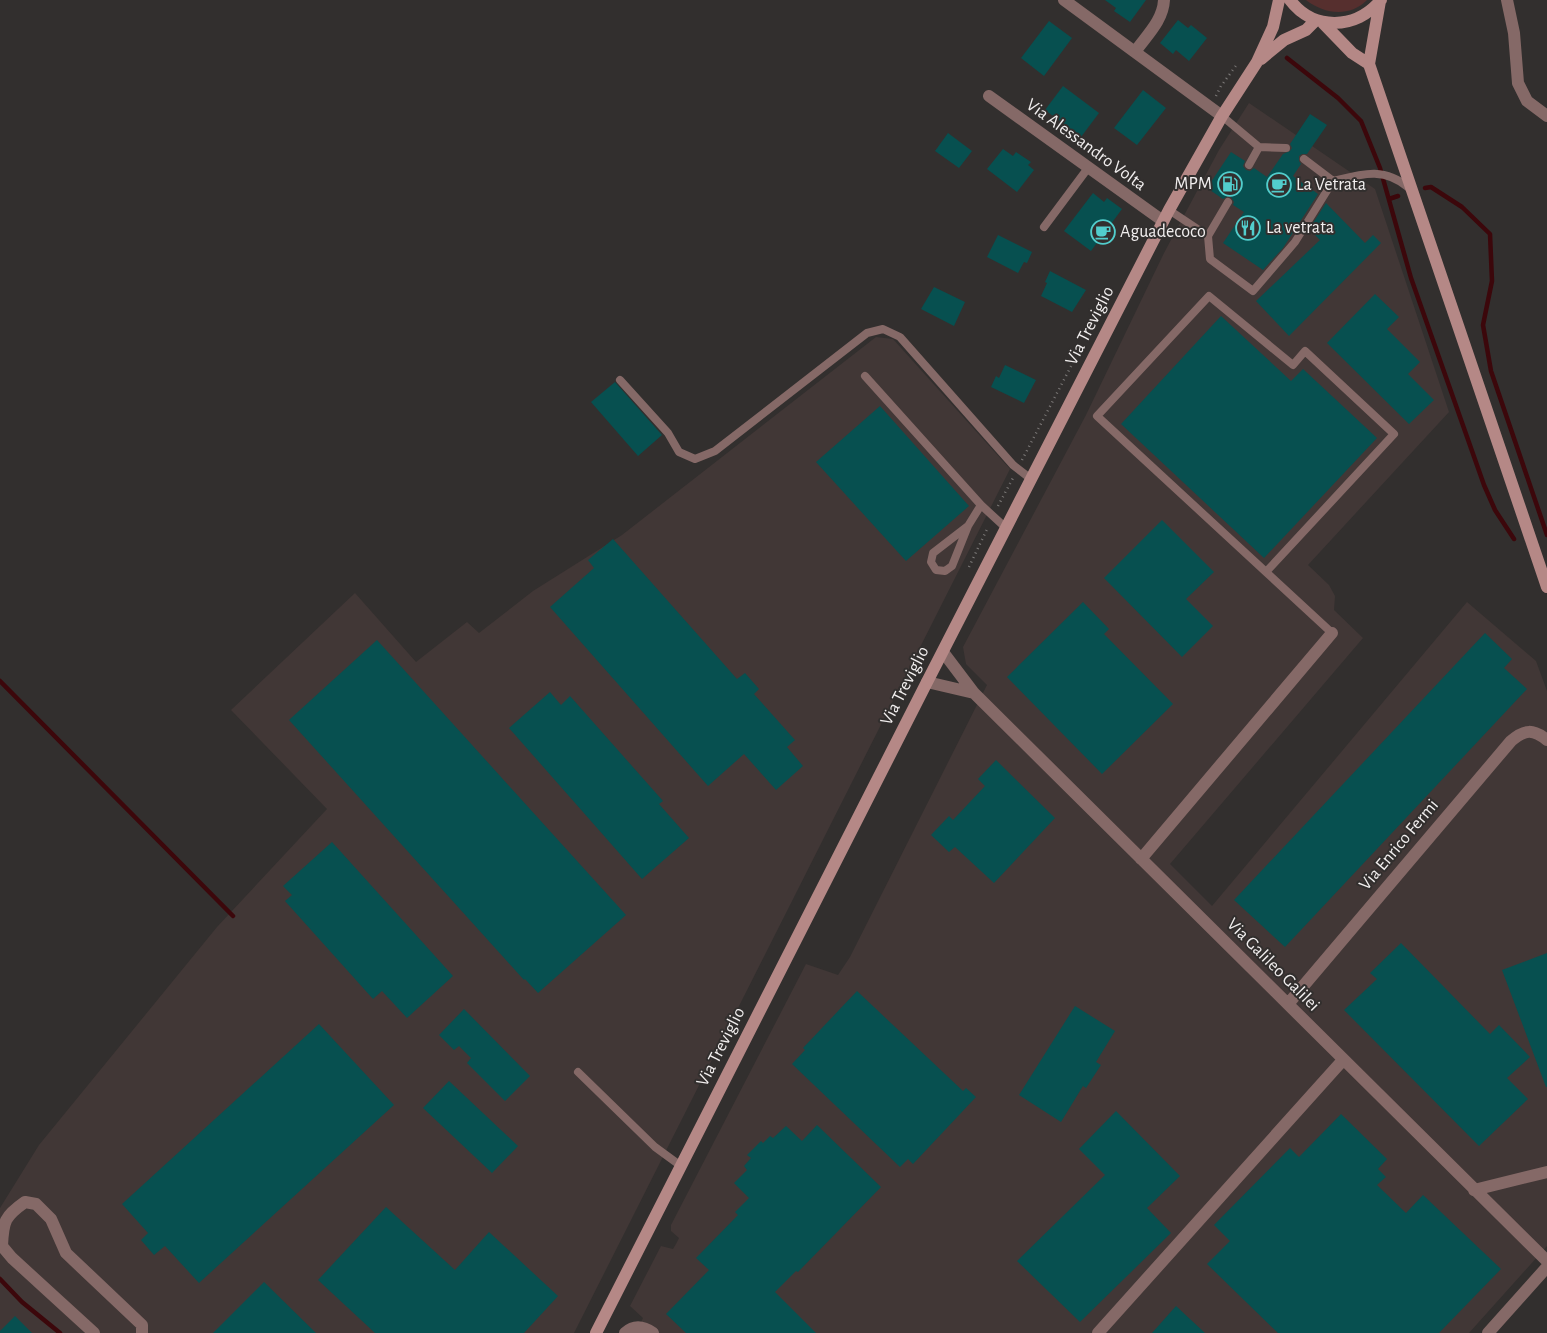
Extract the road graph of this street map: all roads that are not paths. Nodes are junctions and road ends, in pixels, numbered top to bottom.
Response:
1 (1064, 0) edge
2 (1164, 0) edge
3 (1279, 0) edge
4 (1290, 0) edge
5 (1380, 0) edge
6 (1507, 0) edge
7 (1320, 22) junction
8 (1135, 52) junction
9 (1257, 62) junction
10 (1369, 64) junction
11 (989, 96) dead end
12 (1222, 116) junction
13 (1547, 116) edge
14 (1260, 147) junction
15 (1286, 148) dead end
16 (1304, 159) dead end
17 (1249, 164) dead end
18 (1088, 168) junction
19 (1333, 181) junction
20 (1411, 190) junction
21 (1228, 202) dead end
22 (1166, 216) junction
23 (1044, 226) dead end
24 (1208, 236) junction
25 (866, 376) dead end
26 (620, 380) dead end
27 (1031, 479) junction
28 (980, 505) junction
29 (968, 526) junction
30 (1006, 528) junction
31 (1266, 572) junction
32 (1545, 574) edge
33 (1547, 587) edge
34 (1332, 633) joint
35 (943, 652) junction
36 (926, 682) junction
37 (974, 693) junction
38 (1547, 740) edge
39 (1141, 859) junction
40 (1288, 1004) junction
41 (1343, 1060) junction
42 (578, 1072) dead end
43 (681, 1166) junction
44 (1547, 1172) edge
45 (1474, 1190) junction
46 (1547, 1261) edge
47 (1547, 1267) edge
48 (94, 1333) edge
49 (142, 1333) edge
50 (596, 1333) edge
51 (625, 1333) edge
52 (653, 1333) edge
53 (1098, 1333) edge
54 (1488, 1333) edge

1 - 8 street
2 - 8 street
3 - 9 street, Via Treviglio
4 - 7 street
5 - 7 street
5 - 10 street
6 - 13 street
7 - 9 street, Via Treviglio
7 - 10 street
8 - 12 street
9 - 12 street, Via Treviglio
10 - 20 street
11 - 18 street, Via Alessandro Volta
12 - 14 lane
12 - 22 street, Via Treviglio
14 - 15 lane
14 - 17 lane
16 - 19 lane
18 - 22 street, Via Alessandro Volta
18 - 23 lane
19 - 20 lane
19 - 24 lane
20 - 32 street
21 - 24 lane
22 - 24 lane
22 - 27 street, Via Treviglio
25 - 28 lane
26 - 27 lane
27 - 30 street, Via Treviglio
28 - 29 lane
28 - 30 lane
29 - 29 lane
30 - 35 street, Via Treviglio
31 - 31 lane
31 - 34 lane
32 - 33 street
34 - 39 street
35 - 36 street, Via Treviglio
35 - 37 street, Via Galileo Galilei
36 - 37 street
36 - 43 street, Via Treviglio
37 - 39 street, Via Galileo Galilei
38 - 40 street, Via Enrico Fermi
39 - 40 street, Via Galileo Galilei
40 - 41 street, Via Galileo Galilei
41 - 45 street, Via Galileo Galilei
41 - 53 street
42 - 43 lane
43 - 50 street, Via Treviglio
44 - 45 street
45 - 46 street, Via Galileo Galilei
47 - 54 street
48 - 49 street
51 - 52 street

